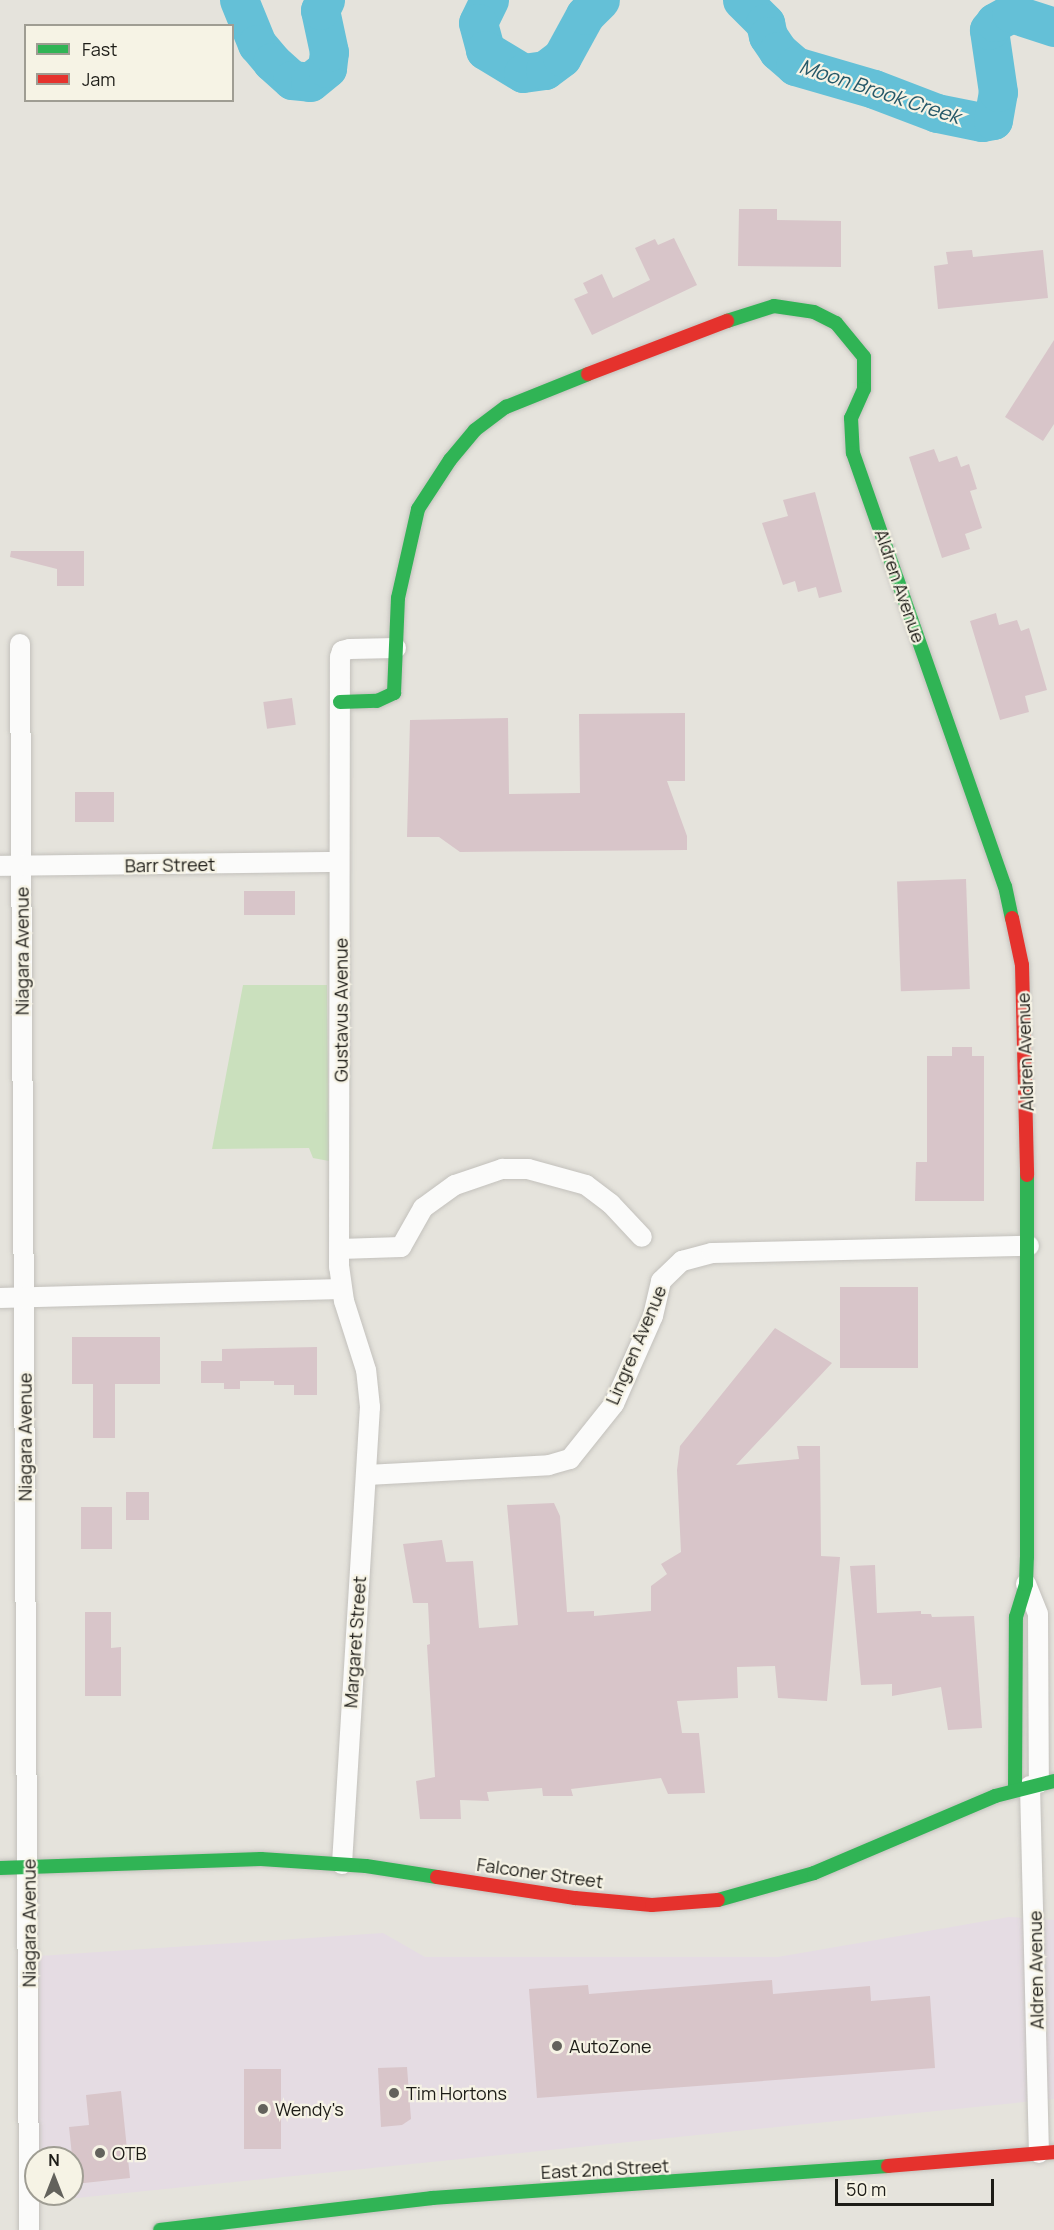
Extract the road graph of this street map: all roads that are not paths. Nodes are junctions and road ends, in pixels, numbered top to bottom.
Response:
1 (20, 644) dead end
2 (396, 648) junction
3 (340, 702) junction
4 (339, 862) junction
5 (0, 866) edge
6 (22, 867) junction
7 (642, 1237) dead end
8 (1029, 1246) junction
9 (340, 1249) junction
10 (341, 1289) junction
11 (24, 1297) junction
12 (0, 1298) edge
13 (369, 1420) joint
14 (367, 1475) junction
15 (1026, 1584) joint
16 (1035, 1785) edge
17 (342, 1864) junction
18 (28, 1867) junction
19 (0, 1868) edge
20 (1047, 2153) edge
21 (29, 2230) edge
22 (160, 2230) edge

1 - 6 street, Niagara Avenue
2 - 3 street, Aldren Avenue
2 - 3 street, Gustavus Avenue
2 - 8 street, Aldren Avenue
3 - 4 street, Gustavus Avenue
4 - 6 street, Barr Street
4 - 9 street, Gustavus Avenue
5 - 6 street, Barr Street
6 - 11 street, Niagara Avenue
7 - 9 street
8 - 14 street, Lingren Avenue
8 - 15 street, Aldren Avenue
9 - 10 street, Gustavus Avenue
10 - 11 street
10 - 13 street, Gustavus Avenue
11 - 12 street
11 - 18 street, Niagara Avenue
13 - 14 street, Margaret Street
14 - 17 street, Margaret Street
15 - 16 street, Aldren Avenue
16 - 17 street, Falconer Street
16 - 20 street, Aldren Avenue
17 - 18 street, Falconer Street
18 - 19 street, Falconer Street
18 - 21 street, Niagara Avenue
20 - 22 street, East 2nd Street

